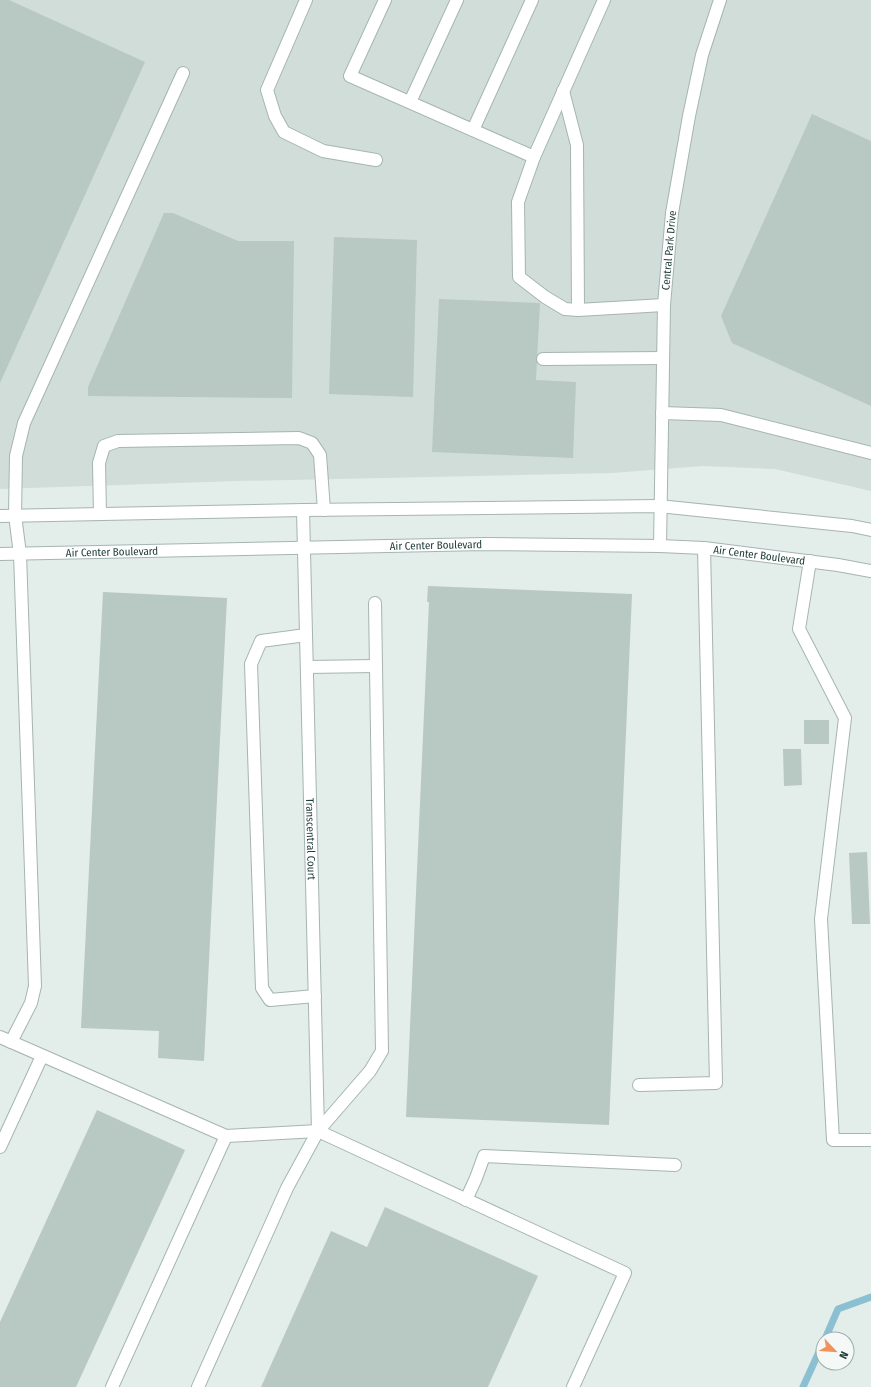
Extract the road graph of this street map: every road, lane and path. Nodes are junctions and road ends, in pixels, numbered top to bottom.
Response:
1 (306, 0) edge
2 (385, 0) edge
3 (457, 0) edge
4 (532, 0) edge
5 (604, 0) edge
6 (720, 0) edge
7 (183, 73) dead end
8 (563, 91) junction
9 (410, 102) junction
10 (473, 130) junction
11 (534, 157) junction
12 (376, 160) dead end
13 (664, 305) junction
14 (578, 310) junction
15 (663, 358) junction
16 (543, 359) dead end
17 (662, 413) junction
18 (871, 453) edge
19 (660, 506) junction
20 (303, 510) junction
21 (324, 510) junction
22 (100, 514) junction
23 (15, 515) junction
24 (0, 516) edge
25 (871, 530) edge
26 (660, 546) junction
27 (304, 547) junction
28 (704, 548) junction
29 (0, 554) edge
30 (20, 554) junction
31 (810, 561) junction
32 (871, 571) edge
33 (376, 603) dead end
34 (306, 635) junction
35 (376, 666) junction
36 (307, 667) junction
37 (315, 996) junction
38 (5, 1039) edge
39 (42, 1056) junction
40 (639, 1085) dead end
41 (318, 1131) junction
42 (226, 1136) junction
43 (871, 1140) edge
44 (0, 1147) edge
45 (675, 1165) dead end
46 (466, 1200) junction
47 (112, 1387) edge
48 (198, 1387) edge
49 (573, 1387) edge

1 - 12 street
2 - 9 street
3 - 9 street
4 - 10 street
5 - 8 street
6 - 13 street, Central Park Drive
7 - 23 street
8 - 11 street
8 - 14 street
9 - 10 street
10 - 11 street
11 - 14 street
13 - 14 street
13 - 15 street, Central Park Drive
15 - 16 street
15 - 17 street, Central Park Drive
17 - 18 street
17 - 19 street, Central Park Drive
19 - 21 street
19 - 25 street
19 - 26 street, Central Park Drive
20 - 21 street
20 - 22 street
20 - 27 street, Transcentral Court
21 - 22 street
22 - 23 street
23 - 24 street
23 - 30 street
26 - 27 street, Air Center Boulevard
26 - 28 street, Air Center Boulevard
27 - 30 street, Air Center Boulevard
27 - 34 street, Transcentral Court
28 - 31 street, Air Center Boulevard
28 - 40 street
29 - 30 street, Air Center Boulevard
30 - 38 street
31 - 32 street, Air Center Boulevard
31 - 43 street
33 - 35 street
34 - 36 street, Transcentral Court
34 - 37 street
35 - 36 street
35 - 41 street
36 - 37 street, Transcentral Court
37 - 41 street, Transcentral Court
38 - 39 street
39 - 42 street
39 - 44 street
41 - 42 street
41 - 46 street
41 - 48 street
42 - 47 street
45 - 46 street
46 - 49 street

